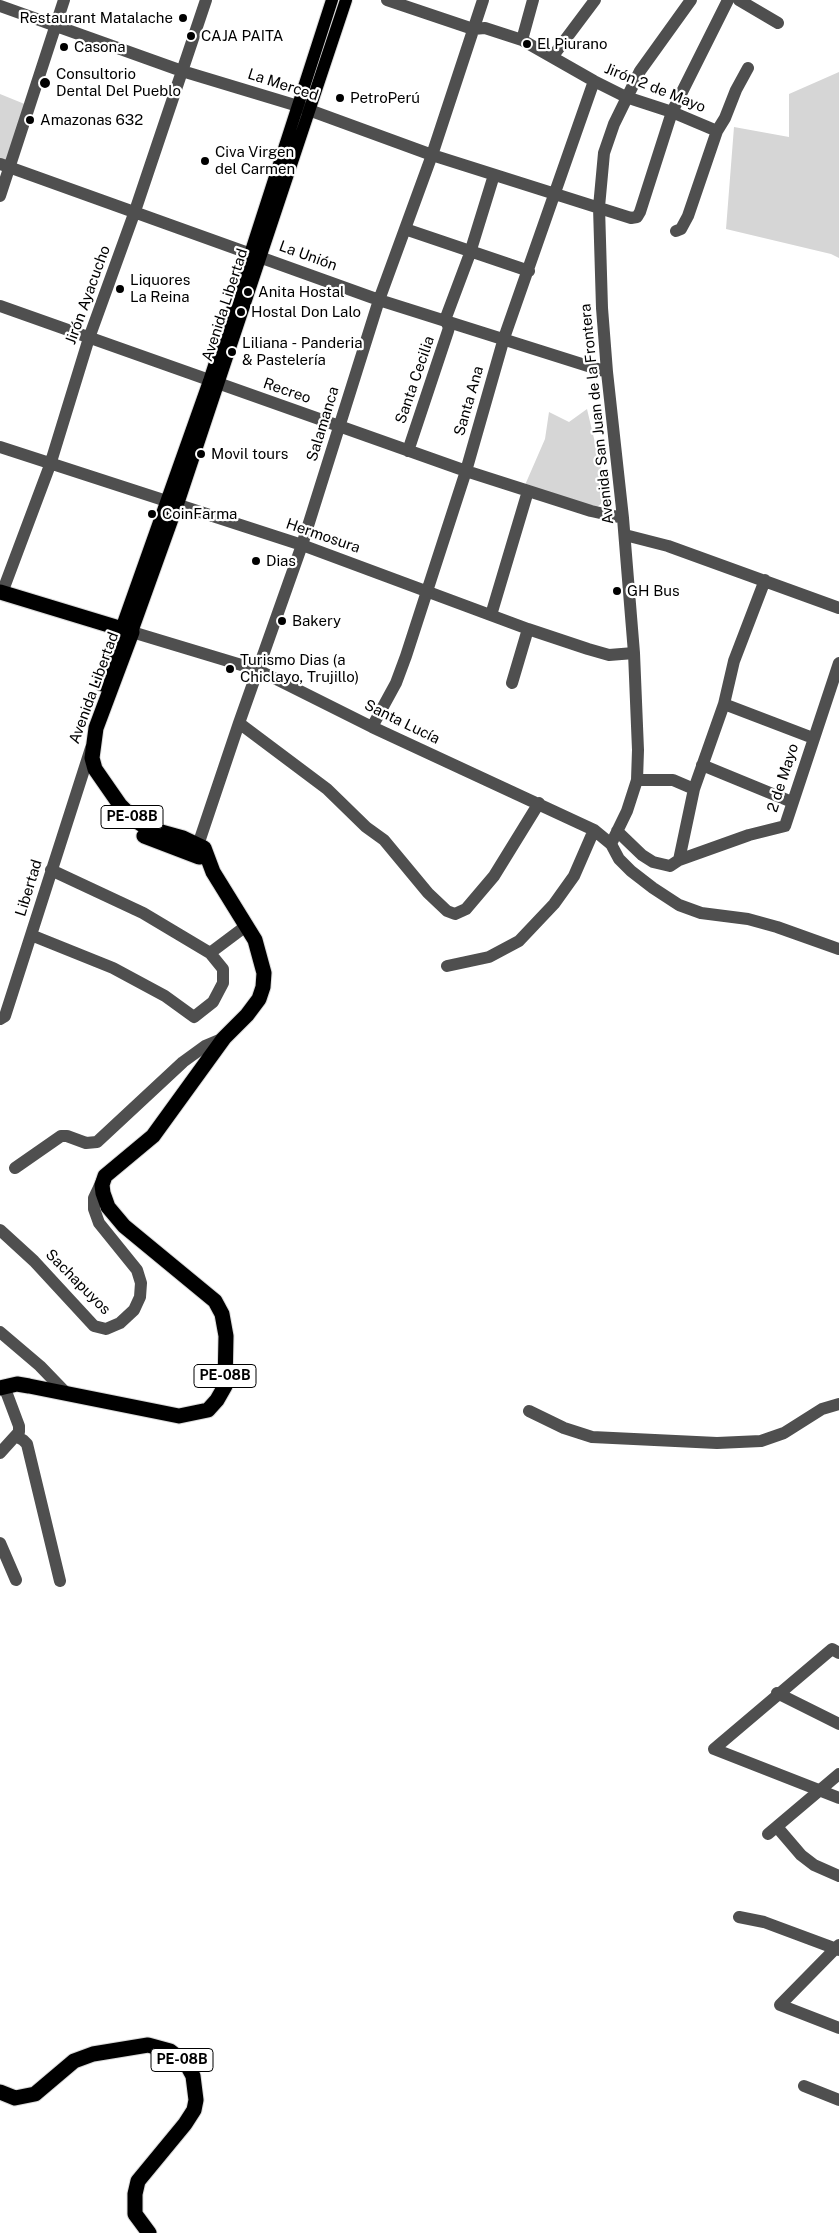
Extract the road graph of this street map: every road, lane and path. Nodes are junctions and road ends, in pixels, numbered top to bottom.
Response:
1 (64, 0) edge
2 (206, 0) edge
3 (332, 0) edge
4 (346, 0) edge
5 (387, 0) edge
6 (483, 0) edge
7 (533, 0) edge
8 (596, 0) edge
9 (691, 0) edge
10 (728, 0) edge
11 (739, 0) edge
12 (412, 4) edge
13 (0, 6) edge
14 (778, 23) dead end
15 (55, 26) junction
16 (473, 29) junction
17 (522, 40) junction
18 (553, 56) junction
19 (748, 68) dead end
20 (182, 70) junction
21 (594, 81) junction
22 (626, 97) junction
23 (304, 108) junction
24 (672, 112) junction
25 (717, 131) junction
26 (432, 155) junction
27 (5, 165) edge
28 (494, 175) junction
29 (553, 194) junction
30 (0, 196) edge
31 (599, 207) junction
32 (135, 211) junction
33 (405, 229) junction
34 (676, 232) dead end
35 (470, 251) junction
36 (255, 254) junction
37 (529, 271) junction
38 (379, 300) junction
39 (0, 306) edge
40 (445, 320) junction
41 (89, 338) junction
42 (504, 338) junction
43 (607, 372) junction
44 (213, 383) junction
45 (340, 426) junction
46 (0, 447) edge
47 (408, 451) junction
48 (50, 465) junction
49 (466, 471) junction
50 (528, 491) junction
51 (172, 502) junction
52 (623, 518) junction
53 (625, 535) junction
54 (302, 545) junction
55 (765, 580) junction
56 (427, 590) junction
57 (1, 595) edge
58 (839, 608) edge
59 (491, 615) junction
60 (528, 629) junction
61 (127, 630) junction
62 (634, 653) junction
63 (839, 663) edge
64 (258, 670) junction
65 (512, 683) dead end
66 (724, 704) junction
67 (239, 723) junction
68 (372, 727) junction
69 (813, 738) junction
70 (93, 743) junction
71 (702, 765) junction
72 (85, 766) junction
73 (637, 780) junction
74 (694, 789) junction
75 (792, 802) junction
76 (540, 803) junction
77 (594, 830) junction
78 (617, 831) junction
79 (611, 844) junction
80 (201, 853) junction
81 (679, 860) junction
82 (51, 870) junction
83 (246, 926) junction
84 (31, 935) junction
85 (839, 949) edge
86 (210, 953) junction
87 (447, 966) dead end
88 (1, 1019) edge
89 (224, 1038) junction
90 (15, 1168) dead end
91 (105, 1176) junction
92 (0, 1230) edge
93 (0, 1332) edge
94 (2, 1387) edge
95 (66, 1394) junction
96 (839, 1404) edge
97 (529, 1411) dead end
98 (17, 1437) junction
99 (0, 1453) edge
100 (0, 1543) edge
101 (16, 1580) dead end
102 (60, 1581) dead end
103 (835, 1651) edge
104 (777, 1694) junction
105 (839, 1724) edge
106 (839, 1774) edge
107 (821, 1790) junction
108 (839, 1798) edge
109 (833, 1873) edge
110 (739, 1917) dead end
111 (838, 1948) edge
112 (839, 2028) edge
113 (804, 2086) dead end
114 (0, 2092) edge
115 (839, 2100) edge
116 (149, 2233) edge

1 - 15 street
2 - 20 street, Jirón Ayacucho
3 - 23 main road, Avenida Libertad
4 - 23 main road, Avenida Libertad
5 - 12 street, Jirón 2 de Mayo
6 - 16 street, Salamanca
7 - 17 street
8 - 18 street
9 - 22 street, Avenida San Juan de la Frontera
10 - 24 street
11 - 14 street
12 - 16 street, Jirón 2 de Mayo
13 - 15 street, La Merced
15 - 20 street, La Merced
15 - 27 street
16 - 17 street, Jirón 2 de Mayo
16 - 26 street, Salamanca
17 - 18 street, Jirón 2 de Mayo
18 - 21 street, Jirón 2 de Mayo
19 - 25 street
20 - 23 street, La Merced
20 - 32 street, Jirón Ayacucho
21 - 22 street, Jirón 2 de Mayo
21 - 29 street, Santa Ana
22 - 24 street, Jirón 2 de Mayo
22 - 31 street, Avenida San Juan de la Frontera
23 - 26 street, La Merced
23 - 36 main road, Avenida Libertad
24 - 25 street, Jirón 2 de Mayo
24 - 31 street, La Merced
25 - 34 street
26 - 28 street, La Merced
26 - 33 street, Salamanca
27 - 30 street
27 - 32 street, La Unión
28 - 29 street, La Merced
28 - 35 street, Santa Cecilia
29 - 31 street, La Merced
29 - 37 street, Santa Ana
31 - 43 street, Avenida San Juan de la Frontera
32 - 36 street, La Unión
32 - 41 street, Jirón Ayacucho
33 - 35 street
33 - 38 street, Salamanca
35 - 37 street
35 - 40 street, Santa Cecilia
36 - 38 street, La Unión
36 - 44 main road, Avenida Libertad
37 - 42 street, Santa Ana
38 - 40 street, La Unión
38 - 45 street, Salamanca
39 - 41 street, Recreo
40 - 42 street, La Unión
40 - 47 street, Santa Cecilia
41 - 44 street, Recreo
41 - 48 street, Jirón Ayacucho
42 - 43 street, La Unión
42 - 49 street, Santa Ana
43 - 52 street, Avenida San Juan de la Frontera
44 - 45 street, Recreo
44 - 51 main road, Avenida Libertad
45 - 47 street, Recreo
45 - 54 street, Salamanca
46 - 48 street, Hermosura
47 - 49 street, Recreo
48 - 51 street, Hermosura
48 - 57 street, Jirón Ayacucho
49 - 50 street, Recreo
49 - 56 street, Santa Ana
50 - 52 street, Recreo
50 - 59 street
51 - 54 street, Hermosura
51 - 61 main road, Avenida Libertad
52 - 53 street, Avenida San Juan de la Frontera
53 - 55 street
53 - 62 street, Avenida San Juan de la Frontera
54 - 56 street, Hermosura
54 - 64 street, Salamanca
55 - 58 street
55 - 66 street
56 - 59 street, Hermosura
56 - 68 street, Santa Ana
57 - 61 highway, Santa Lucía
59 - 60 street, Hermosura
60 - 62 street, Hermosura
60 - 65 street
61 - 64 street, Santa Lucía
61 - 70 highway, Avenida Libertad / PE-08B
61 - 72 highway, Avenida Libertad / PE-08B
62 - 73 street, Avenida San Juan de la Frontera
63 - 69 street, 2 de Mayo
64 - 67 street, Salamanca
64 - 68 street, Santa Lucía
66 - 69 street
66 - 71 street
67 - 76 street
67 - 80 street, Salamanca
68 - 76 street, Santa Lucía
69 - 75 street, 2 de Mayo
70 - 72 street, Avenida Libertad
70 - 80 highway, PE-08B
71 - 74 street
71 - 75 street
72 - 80 highway, PE-08B
72 - 82 street, Libertad
73 - 74 street
73 - 78 street, Avenida San Juan de la Frontera
74 - 81 street
75 - 81 street, 2 de Mayo
76 - 77 street, Santa Lucía
77 - 79 street, Santa Lucía
77 - 87 street
78 - 79 street, Avenida San Juan de la Frontera
78 - 81 street
79 - 85 street, Santa Lucía
80 - 83 highway
82 - 84 street, Libertad
82 - 86 street
83 - 86 street
83 - 89 highway
84 - 86 street
84 - 88 street, Libertad
89 - 90 street
89 - 91 highway
91 - 92 street, Sachapuyos
91 - 95 highway, PE-08B
93 - 95 street
94 - 95 highway, PE-08B
94 - 98 street
96 - 97 street
98 - 99 street
98 - 102 street
100 - 101 street
103 - 104 street
104 - 105 street
104 - 107 street
106 - 107 street
107 - 108 street
107 - 109 street
110 - 111 street
111 - 112 street
113 - 115 street
114 - 116 highway, PE-08B

